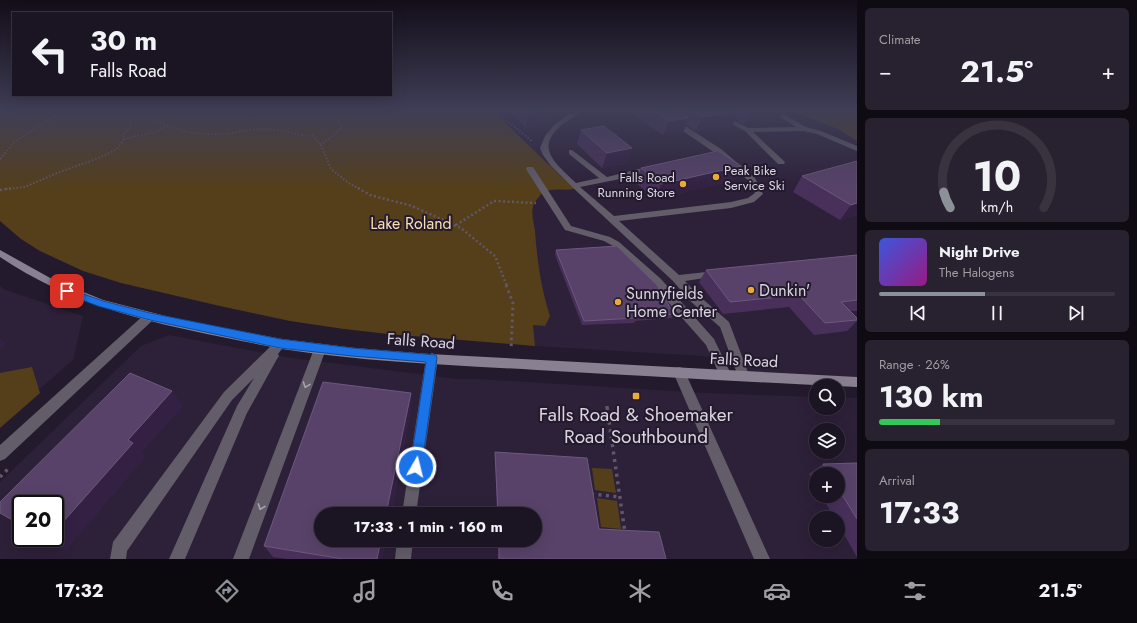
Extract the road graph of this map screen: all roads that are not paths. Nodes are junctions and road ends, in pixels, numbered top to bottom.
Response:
1 (547, 137) edge
2 (697, 137) edge
3 (756, 137) edge
4 (830, 137) edge
5 (857, 149) edge
6 (572, 152) dead end
7 (782, 162) dead end
8 (656, 166) edge
9 (530, 169) dead end
10 (605, 179) junction
11 (576, 185) junction
12 (612, 219) junction
13 (0, 253) edge
14 (723, 274) edge
15 (677, 278) junction
16 (150, 316) junction
17 (280, 344) junction
18 (320, 349) junction
19 (432, 358) junction
20 (679, 372) junction
21 (725, 374) junction
22 (743, 375) junction
23 (857, 382) edge
24 (0, 454) edge
25 (410, 507) edge
26 (404, 547) edge
27 (118, 559) edge
28 (177, 559) edge
29 (241, 559) edge
30 (403, 559) edge
31 (762, 559) edge

1 - 11 street
2 - 12 street
3 - 7 street
4 - 5 street
6 - 10 street
8 - 10 street
9 - 21 street
10 - 11 street
11 - 12 street
12 - 15 street
13 - 16 main road, Falls Road
14 - 15 street
15 - 22 street
16 - 17 main road, Falls Road
16 - 24 street
17 - 18 main road, Falls Road
17 - 27 street
17 - 28 street
18 - 19 main road, Falls Road
18 -> 29 street
19 - 20 main road, Falls Road
19 - 25 street
20 - 21 main road, Falls Road
20 - 31 street
21 - 22 main road, Falls Road
22 - 23 main road, Falls Road
26 - 30 street

